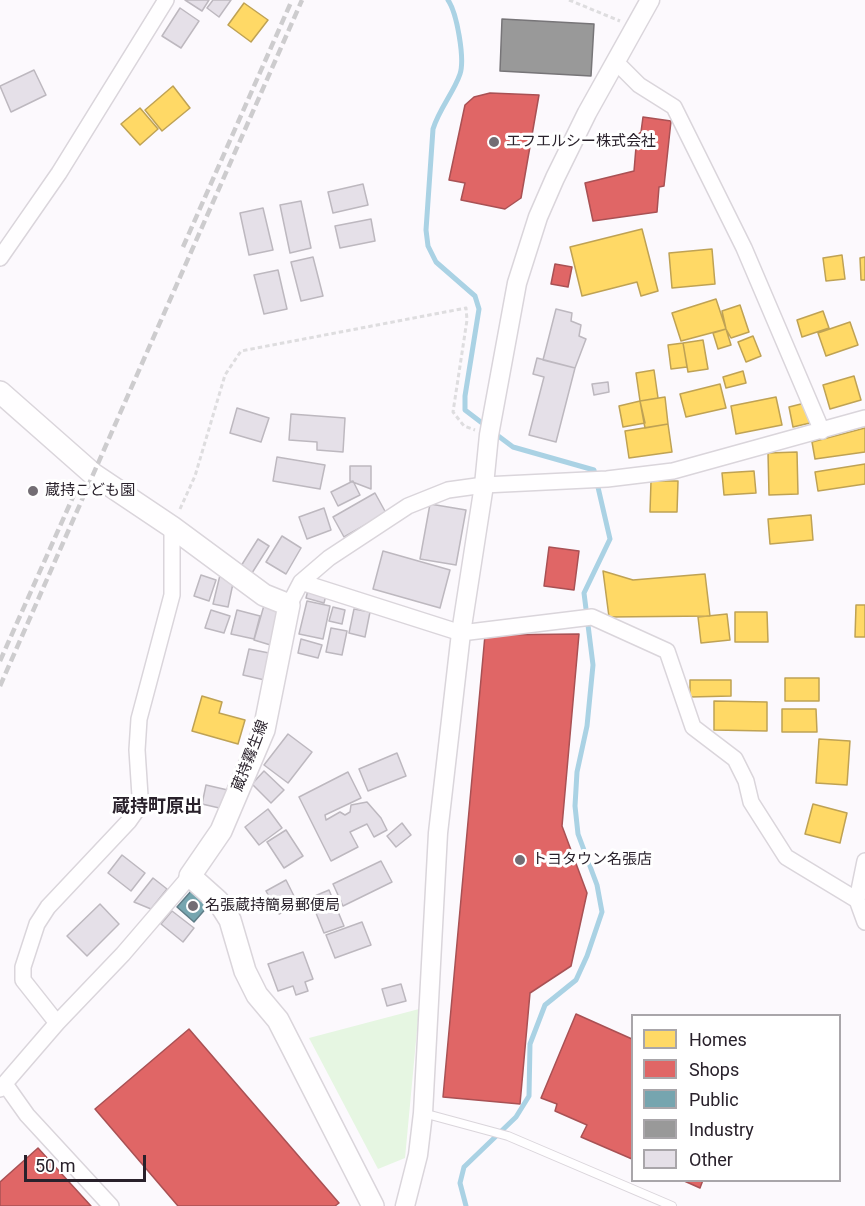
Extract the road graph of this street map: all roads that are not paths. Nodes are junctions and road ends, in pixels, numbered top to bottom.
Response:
1 (166, 0) edge
2 (650, 0) edge
3 (615, 61) junction
4 (0, 258) edge
5 (0, 392) edge
6 (865, 418) edge
7 (822, 431) junction
8 (484, 485) junction
9 (172, 527) junction
10 (301, 582) junction
11 (289, 605) junction
12 (461, 633) junction
13 (865, 861) edge
14 (190, 876) junction
15 (857, 900) junction
16 (865, 922) edge
17 (57, 1023) junction
18 (3, 1087) edge
19 (423, 1113) junction
20 (111, 1206) edge
21 (373, 1206) edge
22 (405, 1206) edge
23 (672, 1206) edge

1 - 4 street
2 - 3 street
3 - 7 street
3 - 8 street
5 - 9 main road
6 - 7 street
7 - 8 street
8 - 10 street
8 - 12 street
9 - 11 main road
9 - 17 street
10 - 11 street
10 - 12 street
11 - 14 main road, 蔵持霧生線
12 - 15 street
12 - 19 street
13 - 15 street
14 - 17 street
14 - 21 main road
15 - 16 street
17 - 18 street
18 - 20 street
19 - 22 street
19 - 23 lane

